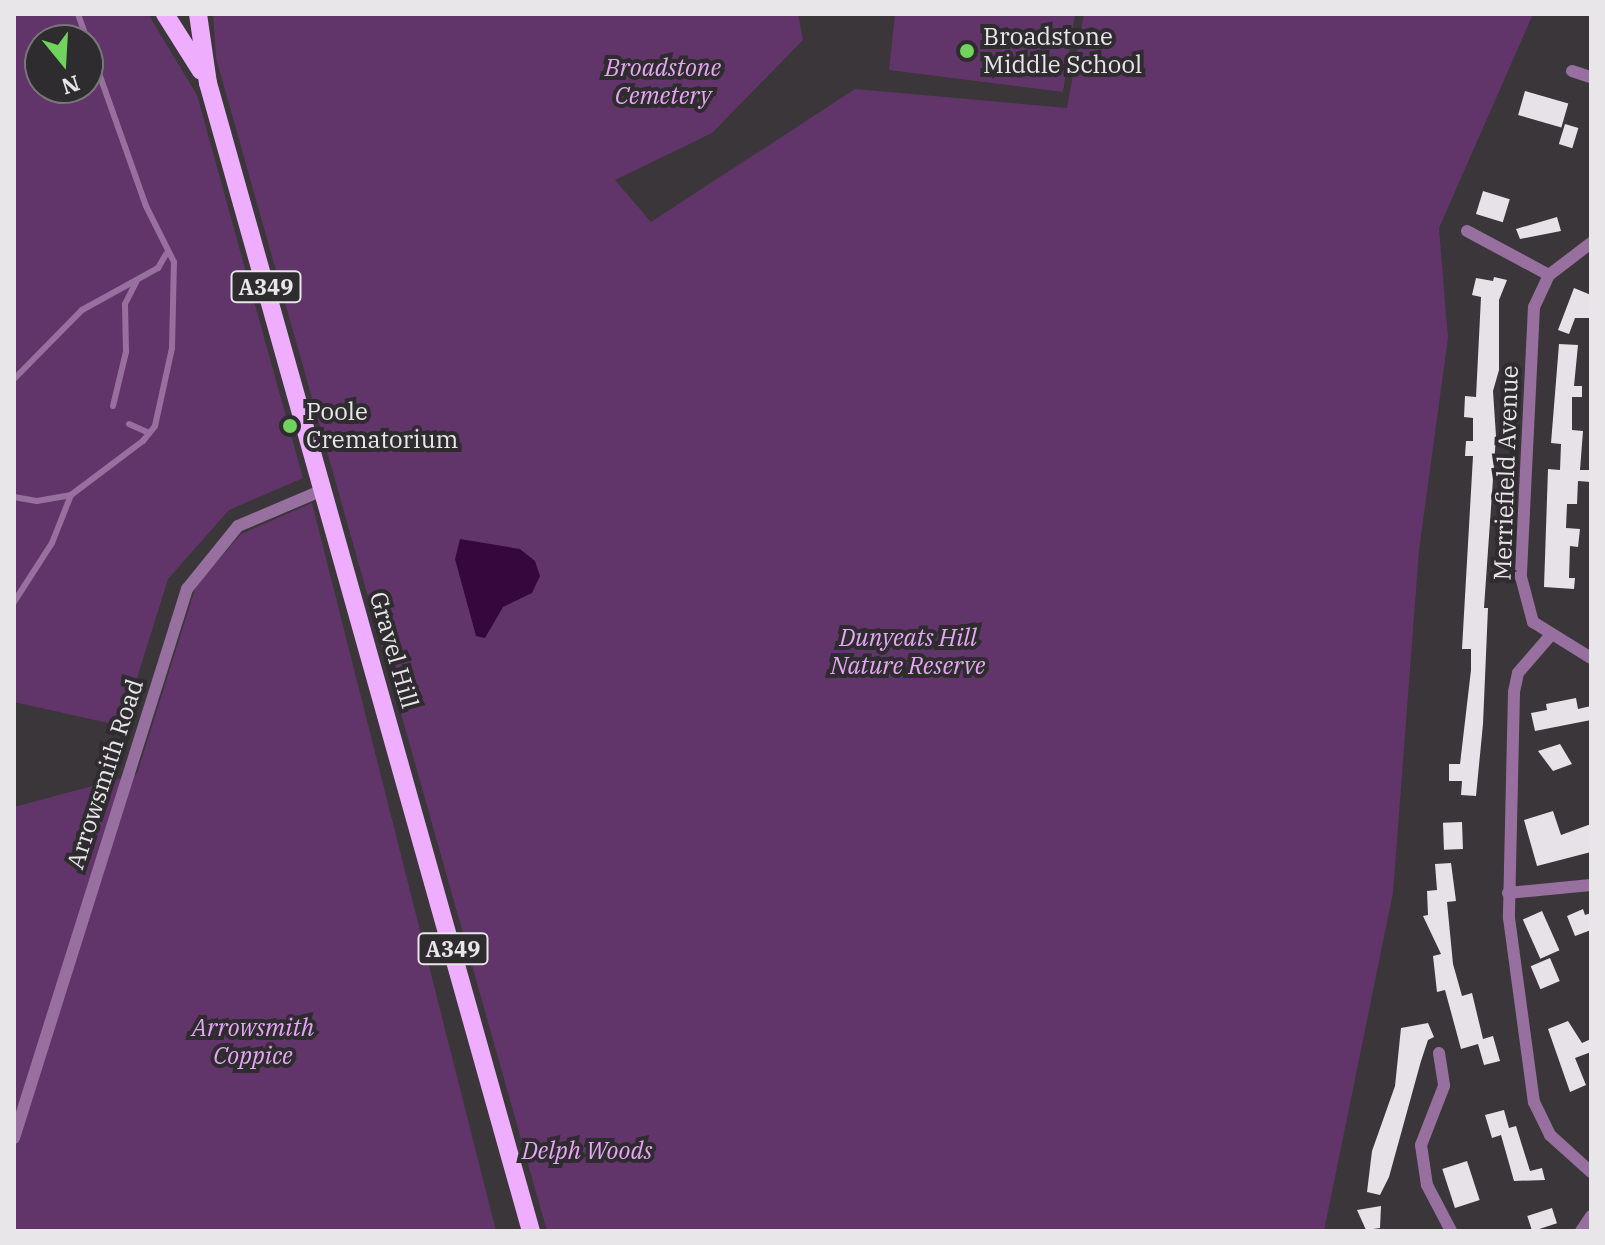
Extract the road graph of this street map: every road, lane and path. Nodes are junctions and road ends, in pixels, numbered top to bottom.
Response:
1 (78, 14) edge
2 (165, 14) edge
3 (198, 14) edge
4 (1572, 71) dead end
5 (1591, 77) edge
6 (208, 83) junction
7 (1467, 231) dead end
8 (1591, 243) edge
9 (166, 254) junction
10 (1549, 275) junction
11 (137, 281) junction
12 (14, 379) edge
13 (113, 406) dead end
14 (129, 424) dead end
15 (149, 433) junction
16 (323, 490) junction
17 (71, 495) junction
18 (14, 497) edge
19 (14, 602) edge
20 (1550, 636) junction
21 (1591, 658) edge
22 (1591, 885) edge
23 (1508, 893) junction
24 (1439, 1053) dead end
25 (14, 1138) edge
26 (1591, 1172) edge
27 (1591, 1216) edge
28 (531, 1231) edge
29 (1451, 1231) edge
30 (1581, 1231) edge

1 - 9 lane
2 - 6 main road, Gravel Hill / A349
3 - 6 main road, Gravel Hill / A349
4 - 5 street
6 - 16 main road, Gravel Hill / A349
7 - 10 street
8 - 10 street
9 - 11 lane
9 - 15 lane
10 - 20 street, Merriefield Avenue
11 - 12 lane
11 - 13 lane
14 - 15 lane
15 - 17 lane
16 - 25 street, Arrowsmith Road
16 - 28 main road, Gravel Hill / A349
17 - 18 lane
17 - 19 lane
20 - 21 street
20 - 23 street
22 - 23 street
23 - 26 street
24 - 29 street
27 - 30 street

